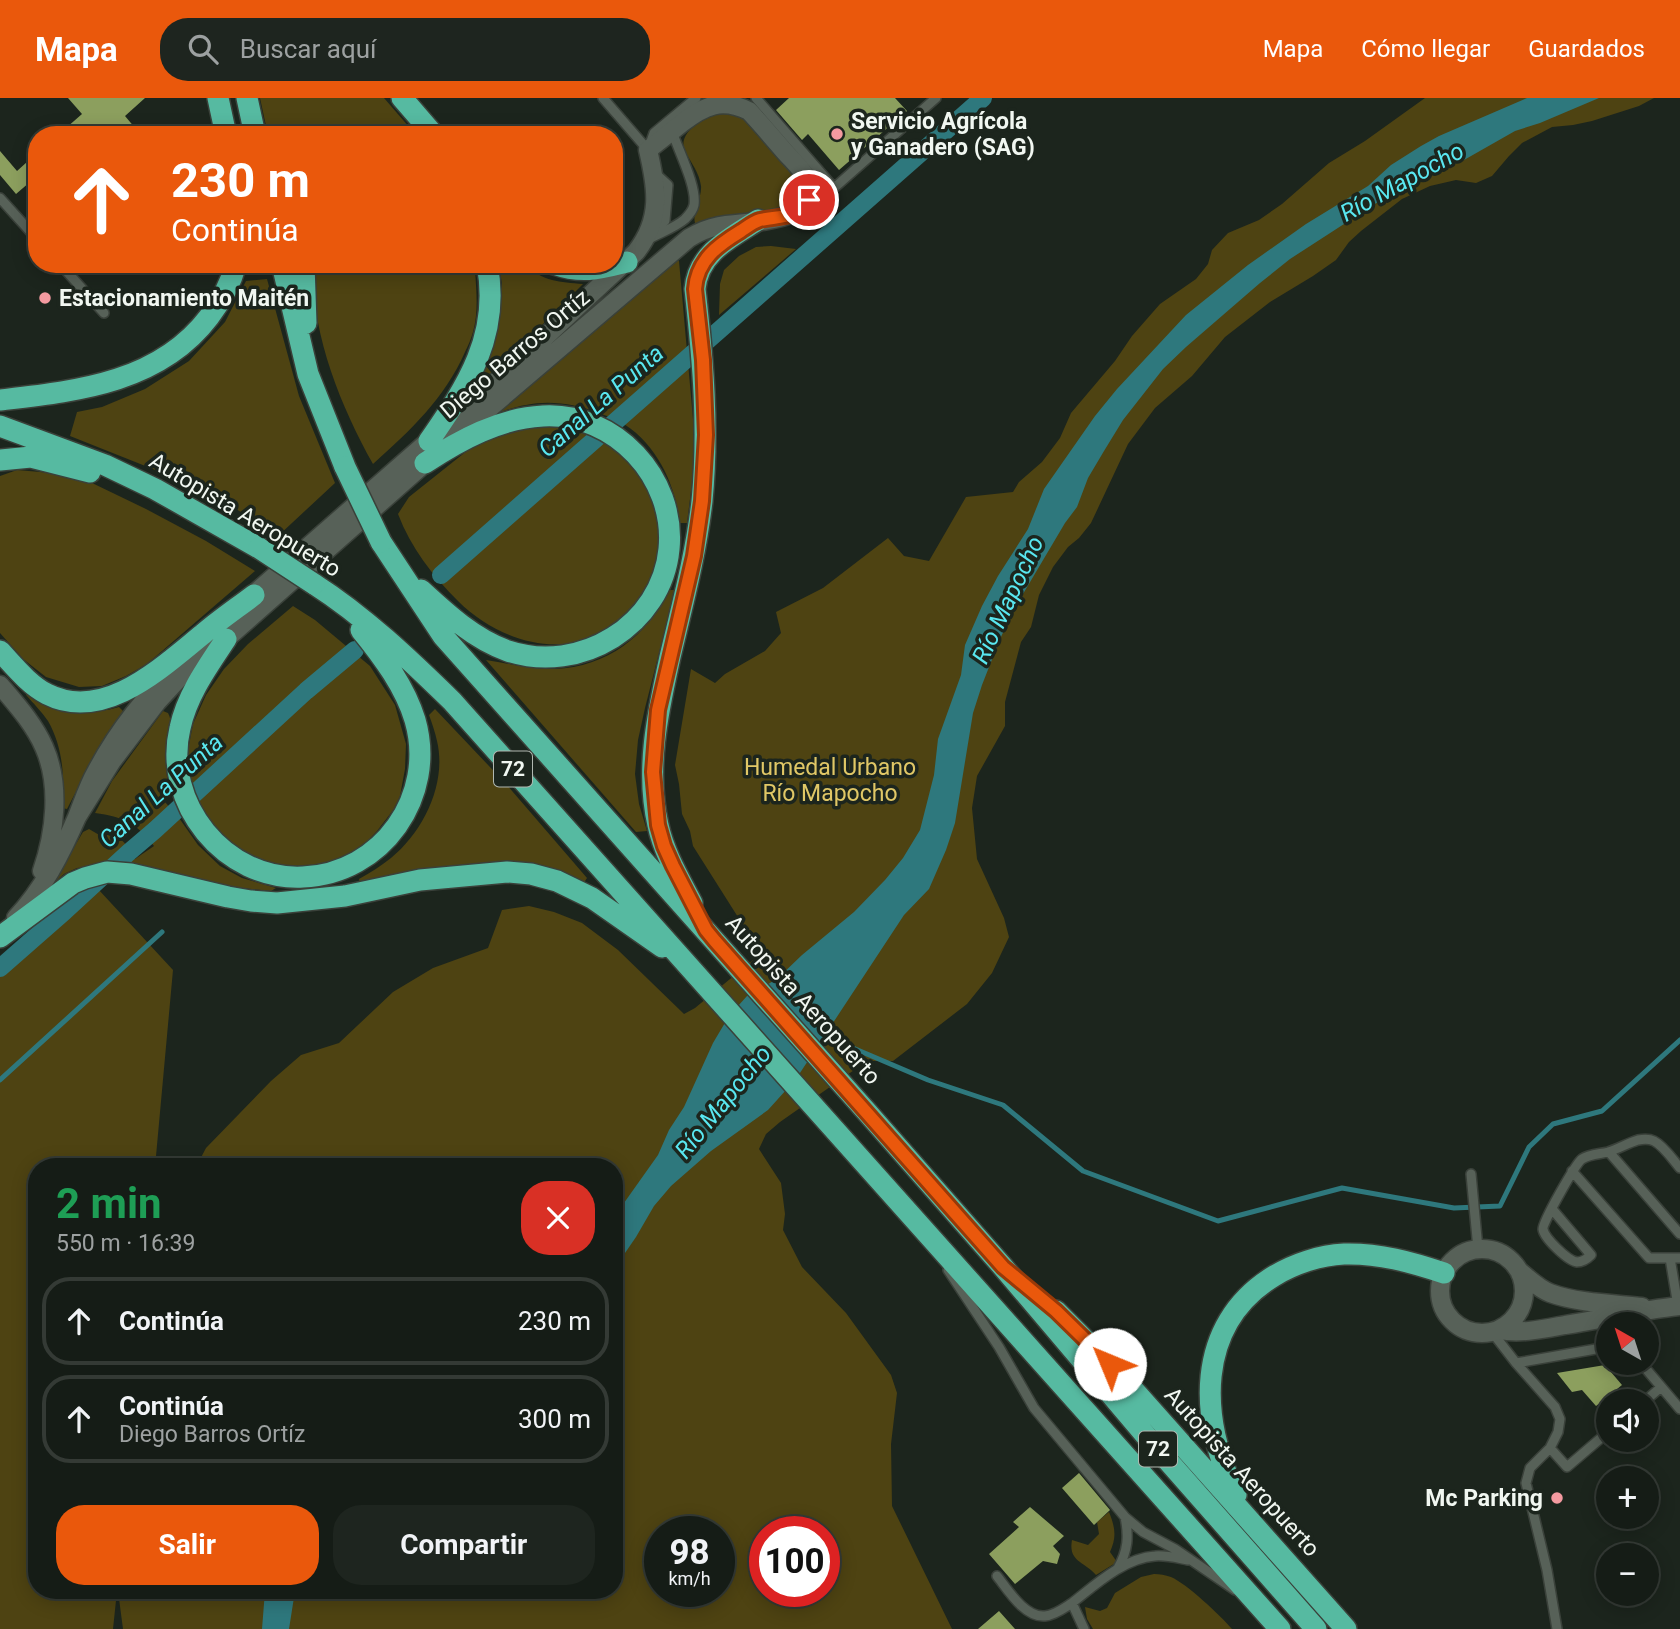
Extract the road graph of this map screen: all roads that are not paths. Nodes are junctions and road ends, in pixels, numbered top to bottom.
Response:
1 (218, 98) edge
2 (247, 98) edge
3 (401, 98) edge
4 (603, 98) edge
5 (696, 98) edge
6 (756, 98) edge
7 (936, 98) edge
8 (224, 126) edge
9 (253, 126) edge
10 (426, 126) edge
11 (672, 131) junction
12 (648, 150) junction
13 (834, 188) junction
14 (0, 198) edge
15 (806, 206) junction
16 (758, 220) junction
17 (28, 229) edge
18 (647, 236) junction
19 (627, 262) junction
20 (623, 263) edge
21 (623, 266) edge
22 (68, 273) edge
23 (232, 273) edge
24 (284, 273) edge
25 (303, 273) edge
26 (488, 273) edge
27 (615, 273) edge
28 (104, 313) dead end
29 (308, 374) junction
30 (0, 400) edge
31 (0, 426) edge
32 (429, 440) junction
33 (0, 460) edge
34 (425, 463) junction
35 (155, 489) junction
36 (397, 568) junction
37 (321, 588) junction
38 (254, 595) junction
39 (226, 639) junction
40 (0, 651) edge
41 (0, 685) edge
42 (77, 817) junction
43 (26, 907) junction
44 (706, 930) junction
45 (0, 937) edge
46 (690, 968) junction
47 (1609, 1152) junction
48 (1680, 1168) edge
49 (1572, 1171) junction
50 (1471, 1174) dead end
51 (1552, 1209) junction
52 (1680, 1234) edge
53 (928, 1235) junction
54 (1478, 1249) junction
55 (1675, 1258) edge
56 (1003, 1267) junction
57 (1519, 1271) junction
58 (1444, 1273) junction
59 (1679, 1306) edge
60 (1656, 1309) junction
61 (1647, 1312) edge
62 (1596, 1323) edge
63 (1496, 1331) junction
64 (1596, 1349) edge
65 (1516, 1363) junction
66 (1652, 1376) edge
67 (1661, 1387) junction
68 (1659, 1389) edge
69 (1680, 1409) edge
70 (1596, 1442) edge
71 (1550, 1448) junction
72 (1125, 1517) junction
73 (1253, 1524) junction
74 (1191, 1560) junction
75 (1117, 1570) junction
76 (997, 1576) dead end
77 (1253, 1599) junction
78 (1072, 1603) junction
79 (1084, 1629) edge
80 (1280, 1629) edge
81 (1317, 1629) edge
82 (1346, 1629) edge
83 (1557, 1629) edge

1 - 8 highway
2 - 9 highway
3 - 10 highway
4 - 12 lane
5 - 12 lane
6 - 13 lane
7 - 13 lane
11 - 12 street
11 - 15 street
11 - 18 lane
12 - 18 street
13 - 15 lane
14 - 17 lane
15 - 16 street, Diego Barros Ortíz
16 - 34 street, Diego Barros Ortíz
16 - 44 highway
18 - 19 street, Diego Barros Ortíz
19 - 20 highway
19 - 21 street, Diego Barros Ortíz
22 - 28 lane
23 - 30 highway
24 - 29 highway, Autopista Aeropuerto / 72
25 - 29 highway
26 - 32 highway
27 - 32 street, Diego Barros Ortíz
29 - 36 highway, Autopista Aeropuerto / 72, bridge
31 - 35 highway, Autopista Aeropuerto / 72
32 - 38 street, Diego Barros Ortíz
33 - 35 highway
34 - 36 highway
34 - 39 street, Diego Barros Ortíz
35 - 37 highway, Autopista Aeropuerto / 72, bridge
36 - 44 highway, Autopista Aeropuerto / 72
37 - 39 highway
37 - 46 highway, Autopista Aeropuerto / 72
38 - 40 highway
38 - 42 street, Diego Barros Ortíz
39 - 42 street, Diego Barros Ortíz
41 - 43 street
42 - 43 street, Diego Barros Ortíz
43 - 45 street, Diego Barros Ortíz
44 - 56 highway, Autopista Aeropuerto / 72
45 - 46 highway
46 - 53 highway, Autopista Aeropuerto / 72
47 - 48 lane
47 - 49 lane
47 - 52 lane
49 - 51 lane
49 - 55 lane
50 - 54 lane
51 - 51 lane
53 - 72 lane
53 - 77 highway, Autopista Aeropuerto / 72
54 - 57 street
54 - 58 street
55 - 59 lane
56 - 73 highway, Autopista Aeropuerto
56 - 81 highway, Autopista Aeropuerto / 72
57 - 60 street
57 - 63 street
58 - 63 street
58 - 73 highway
59 - 60 street
60 - 61 street
62 - 63 street
63 - 65 lane
64 - 65 lane
65 - 71 lane
66 - 67 lane
67 - 68 lane
67 - 69 lane
70 - 71 lane
71 - 83 lane
72 - 74 lane
72 - 75 lane
73 - 82 highway, Autopista Aeropuerto
74 - 75 lane
74 - 77 lane
75 - 78 lane
76 - 78 lane
77 - 80 highway, Autopista Aeropuerto / 72
78 - 79 lane

